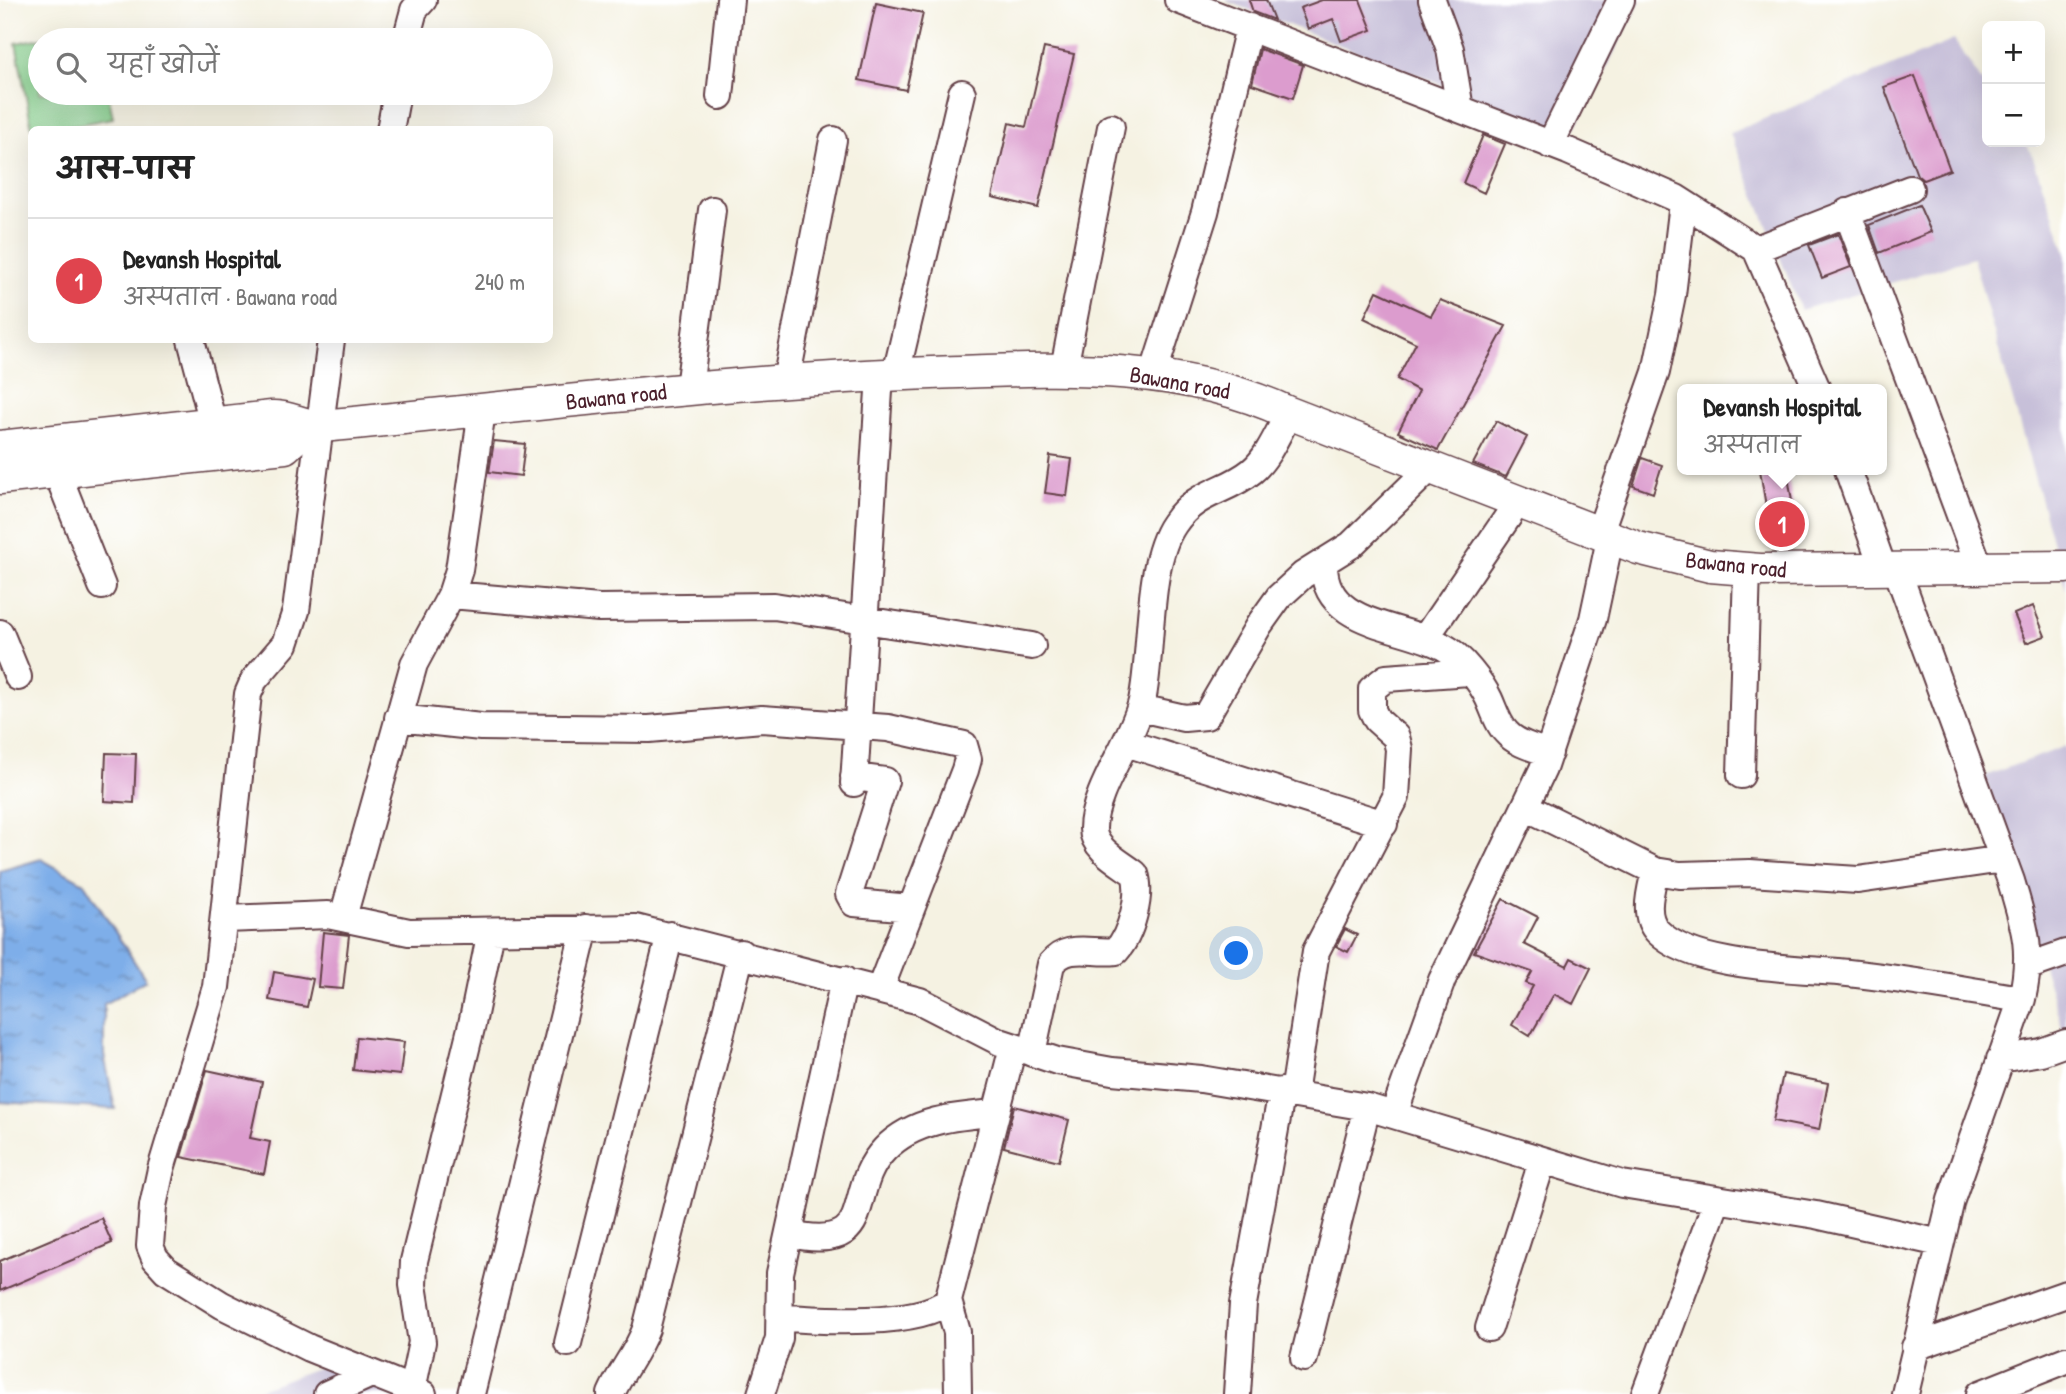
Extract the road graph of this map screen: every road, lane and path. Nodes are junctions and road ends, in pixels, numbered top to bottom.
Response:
1 (424, 0) edge
2 (730, 0) edge
3 (1178, 0) edge
4 (1432, 0) edge
5 (1621, 0) edge
6 (1249, 27) junction
7 (410, 28) edge
8 (962, 93) dead end
9 (720, 96) dead end
10 (395, 105) edge
11 (1460, 109) junction
12 (391, 126) edge
13 (1111, 127) dead end
14 (832, 140) dead end
15 (1550, 145) junction
16 (1910, 189) dead end
17 (1683, 203) junction
18 (712, 210) dead end
19 (1847, 212) junction
20 (1756, 249) junction
21 (192, 343) edge
22 (330, 343) edge
23 (1063, 368) junction
24 (888, 375) junction
25 (1153, 375) junction
26 (786, 380) junction
27 (1815, 384) edge
28 (689, 388) junction
29 (482, 411) junction
30 (1289, 413) junction
31 (213, 423) junction
32 (315, 426) junction
33 (0, 447) edge
34 (1430, 468) junction
35 (57, 472) junction
36 (1850, 475) edge
37 (0, 478) edge
38 (1518, 502) junction
39 (1605, 536) junction
40 (1324, 563) junction
41 (1889, 567) junction
42 (2066, 567) edge
43 (1747, 569) junction
44 (1980, 569) junction
45 (102, 586) dead end
46 (451, 595) junction
47 (862, 619) junction
48 (0, 633) edge
49 (1426, 637) junction
50 (1032, 646) dead end
51 (1469, 672) junction
52 (18, 677) dead end
53 (1140, 708) junction
54 (398, 718) junction
55 (857, 725) junction
56 (1125, 743) junction
57 (1549, 753) junction
58 (1741, 775) dead end
59 (1526, 807) junction
60 (1384, 824) junction
61 (2003, 859) junction
62 (1655, 871) junction
63 (911, 908) junction
64 (343, 917) junction
65 (226, 919) junction
66 (585, 929) junction
67 (491, 930) junction
68 (670, 935) junction
69 (741, 953) junction
70 (2066, 953) edge
71 (2029, 966) junction
72 (844, 980) junction
73 (880, 989) junction
74 (2022, 999) junction
75 (2066, 1043) edge
76 (1023, 1050) junction
77 (2000, 1059) junction
78 (1288, 1092) junction
79 (1367, 1107) junction
80 (996, 1113) junction
81 (1394, 1114) junction
82 (1542, 1162) junction
83 (1717, 1200) junction
84 (789, 1234) junction
85 (1940, 1243) junction
86 (2066, 1294) edge
87 (948, 1301) junction
88 (780, 1317) junction
89 (1489, 1328) dead end
90 (568, 1343) dead end
91 (1915, 1347) junction
92 (1304, 1358) dead end
93 (2066, 1360) edge
94 (371, 1374) junction
95 (418, 1392) edge
96 (327, 1394) edge
97 (471, 1394) edge
98 (611, 1394) edge
99 (761, 1394) edge
100 (958, 1394) edge
101 (1237, 1394) edge
102 (1645, 1394) edge
103 (1905, 1394) edge
104 (1980, 1394) edge

1 - 7 street
2 - 9 street
3 - 6 street
4 - 11 street
5 - 15 street
6 - 11 street
6 - 25 street
8 - 24 street
10 - 12 street
11 - 15 street
13 - 23 street
14 - 26 street
15 - 17 street
16 - 19 street
17 - 20 street
17 - 39 street
18 - 28 street
19 - 20 street
19 - 44 street
20 - 27 street
21 - 31 street
22 - 32 street
23 - 24 main road, Bawana road
23 - 25 main road, Bawana road
24 - 26 main road, Bawana road
24 - 47 street
25 - 30 main road, Bawana road
26 - 28 main road, Bawana road
28 - 29 main road, Bawana road
29 - 32 main road, Bawana road
29 - 46 street
30 - 34 main road, Bawana road
30 - 53 street
31 - 32 main road, Bawana road
31 - 33 main road, Bawana road
32 - 35 main road
32 - 65 street
34 - 38 main road, Bawana road
34 - 40 street
35 - 37 main road
35 - 45 street
36 - 41 street
38 - 39 main road, Bawana road
38 - 49 street
39 - 43 main road, Bawana road
39 - 57 street
40 - 49 street
40 - 53 street
41 - 43 main road, Bawana road
41 - 44 main road, Bawana road
41 - 61 street
42 - 44 main road, Bawana road
43 - 58 street
46 - 47 street
46 - 54 street
47 - 50 street
47 - 55 street
48 - 52 street
49 - 51 street
51 - 57 street
51 - 60 street
53 - 56 street
54 - 55 street
54 - 64 street
55 - 63 street
55 - 63 street
56 - 60 street
56 - 76 street
57 - 59 street
59 - 62 street
59 - 81 street
60 - 78 street
61 - 62 street
61 - 71 street
62 - 74 street
63 - 73 street
64 - 65 street
64 - 67 street
65 - 94 street
66 - 67 street
66 - 68 street
66 - 97 street
67 - 95 street
68 - 69 street
68 - 90 street
69 - 72 street
69 - 98 street
70 - 71 street
71 - 74 street
72 - 73 street
72 - 84 street
73 - 76 street
74 - 77 street
75 - 77 street
76 - 78 street
76 - 80 street
77 - 85 street
78 - 79 street
78 - 101 street
79 - 81 street
79 - 92 street
80 - 84 street
80 - 87 street
81 - 82 street
82 - 83 street
82 - 89 street
83 - 85 street
83 - 102 street
84 - 88 street
85 - 91 street
86 - 91 street
87 - 88 street
87 - 100 street
88 - 99 street
91 - 103 street
93 - 104 street
94 - 95 street
94 - 96 street

